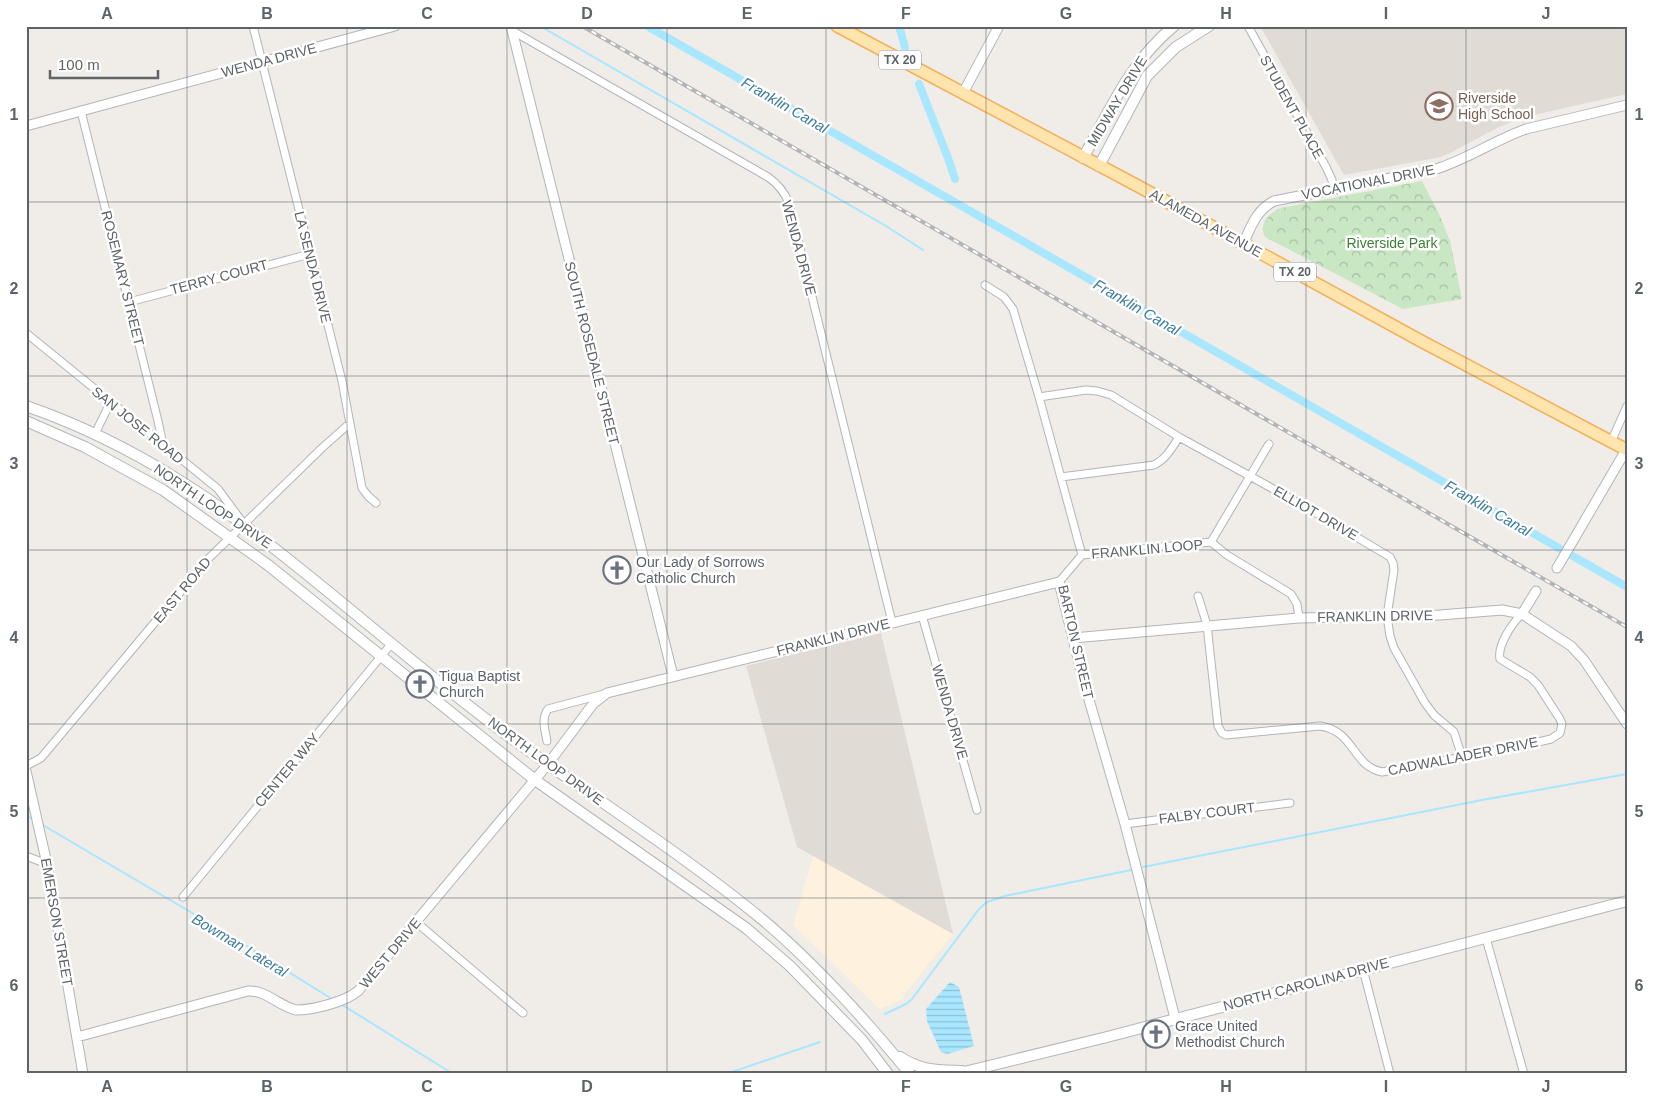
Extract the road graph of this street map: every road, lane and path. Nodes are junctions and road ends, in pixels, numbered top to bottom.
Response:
1 (254, 26) edge
2 (395, 26) edge
3 (837, 26) edge
4 (999, 26) edge
5 (1174, 26) edge
6 (1209, 26) edge
7 (1248, 26) edge
8 (508, 28) edge
9 (262, 62) junction
10 (964, 93) junction
11 (1627, 105) edge
12 (81, 111) junction
13 (26, 126) edge
14 (1083, 158) junction
15 (1099, 166) junction
16 (1333, 188) junction
17 (1243, 244) junction
18 (310, 254) junction
19 (985, 285) dead end
20 (129, 302) junction
21 (26, 333) edge
22 (1039, 397) junction
23 (110, 402) junction
24 (26, 406) edge
25 (1627, 406) edge
26 (26, 421) edge
27 (349, 424) junction
28 (95, 434) junction
29 (1179, 437) junction
30 (1611, 442) junction
31 (1269, 444) dead end
32 (163, 445) junction
33 (1627, 450) edge
34 (1251, 476) junction
35 (1061, 477) junction
36 (376, 503) dead end
37 (244, 524) junction
38 (229, 538) junction
39 (1212, 542) junction
40 (1082, 555) junction
41 (1560, 564) dead end
42 (1059, 582) junction
43 (1536, 591) dead end
44 (1198, 596) dead end
45 (1522, 614) junction
46 (922, 615) junction
47 (1387, 616) junction
48 (1299, 618) junction
49 (892, 622) junction
50 (1207, 625) junction
51 (1073, 638) junction
52 (392, 644) junction
53 (381, 657) junction
54 (673, 676) junction
55 (607, 693) junction
56 (1627, 724) edge
57 (547, 741) dead end
58 (1462, 757) junction
59 (548, 764) junction
60 (26, 766) edge
61 (26, 771) edge
62 (535, 780) junction
63 (1290, 803) dead end
64 (978, 810) dead end
65 (1125, 824) junction
66 (26, 856) edge
67 (48, 864) junction
68 (183, 897) dead end
69 (1627, 901) edge
70 (416, 922) junction
71 (1486, 938) junction
72 (802, 955) junction
73 (790, 966) junction
74 (1363, 969) junction
75 (523, 1013) dead end
76 (1175, 1018) junction
77 (77, 1037) junction
78 (892, 1052) junction
79 (874, 1056) junction
80 (960, 1073) edge
81 (83, 1074) edge
82 (882, 1074) edge
83 (888, 1074) edge
84 (910, 1074) edge
85 (1390, 1074) edge
86 (1524, 1074) edge

1 - 9 street, LA SENDA DRIVE
2 - 9 street, WENDA DRIVE
3 - 10 main road, ALAMEDA AVENUE / TX 20
4 - 10 street
5 - 14 main road, MIDWAY DRIVE
6 - 15 main road, MIDWAY DRIVE
7 - 16 street, STUDENT PLACE
8 - 49 street, WENDA DRIVE
8 - 54 street, SOUTH ROSEDALE STREET
9 - 12 street, WENDA DRIVE
9 - 18 street, LA SENDA DRIVE
10 - 14 main road, ALAMEDA AVENUE / TX 20
11 - 16 street, VOCATIONAL DRIVE
12 - 13 street, WENDA DRIVE
12 - 20 street, ROSEMARY STREET
14 - 15 main road, ALAMEDA AVENUE / TX 20
15 - 17 main road, ALAMEDA AVENUE / TX 20
16 - 17 street, VOCATIONAL DRIVE
17 - 30 main road, ALAMEDA AVENUE / TX 20
18 - 20 street, TERRY COURT
18 - 27 street, LA SENDA DRIVE
19 - 22 street
20 - 32 street, ROSEMARY STREET
21 - 23 street, SAN JOSE ROAD
22 - 29 street, ELLIOT DRIVE
22 - 35 street
23 - 28 street
23 - 32 street, SAN JOSE ROAD
24 - 28 main road, NORTH LOOP DRIVE
25 - 30 street
26 - 38 main road, NORTH LOOP DRIVE
27 - 36 street, LA SENDA DRIVE
27 - 37 street, EAST ROAD
28 - 37 main road, NORTH LOOP DRIVE
29 - 34 street, ELLIOT DRIVE
29 - 35 street
30 - 33 main road, ALAMEDA AVENUE / TX 20
31 - 34 street
32 - 37 street, SAN JOSE ROAD
33 - 41 street
34 - 39 street
34 - 47 street, ELLIOT DRIVE
35 - 40 street
37 - 38 street, EAST ROAD
37 - 52 main road, NORTH LOOP DRIVE
38 - 53 main road, NORTH LOOP DRIVE
38 - 60 street, EAST ROAD
39 - 40 street, FRANKLIN LOOP
39 - 48 street, FRANKLIN LOOP
40 - 42 street, BARTON STREET
42 - 46 street, FRANKLIN DRIVE
42 - 51 street, BARTON STREET
43 - 45 street, CADWALLADER DRIVE
44 - 50 street, CADWALLADER DRIVE
45 - 47 street, FRANKLIN DRIVE
45 - 56 street, FRANKLIN DRIVE
45 - 58 street, CADWALLADER DRIVE
46 - 49 street, FRANKLIN DRIVE
46 - 64 street, WENDA DRIVE
47 - 48 street, FRANKLIN DRIVE
47 - 58 street, ELLIOT DRIVE
48 - 50 street, FRANKLIN DRIVE
49 - 54 street, FRANKLIN DRIVE
50 - 51 street, FRANKLIN DRIVE
50 - 58 street, CADWALLADER DRIVE
51 - 65 street, BARTON STREET
52 - 53 street, CENTER WAY
52 - 59 main road, NORTH LOOP DRIVE
53 - 62 main road, NORTH LOOP DRIVE
53 - 68 street, CENTER WAY
54 - 55 street, FRANKLIN DRIVE
55 - 57 street, FRANKLIN DRIVE
55 - 59 street, FRANKLIN DRIVE
59 - 62 street, FRANKLIN DRIVE
59 - 72 main road, NORTH LOOP DRIVE
61 - 67 street, EMERSON STREET
62 - 70 street, WEST DRIVE
62 - 73 main road, NORTH LOOP DRIVE
63 - 65 street, FALBY COURT
65 - 76 street, BARTON STREET
66 - 67 street
67 - 77 street, EMERSON STREET
69 - 71 main road, NORTH CAROLINA DRIVE
70 - 75 street
70 - 77 street, WEST DRIVE
71 - 74 main road, NORTH CAROLINA DRIVE
71 - 86 street
72 - 73 main road
72 - 78 main road, NORTH LOOP DRIVE
73 - 79 main road, NORTH LOOP DRIVE
74 - 76 main road, NORTH CAROLINA DRIVE
74 - 85 street
76 - 80 main road, NORTH CAROLINA DRIVE
77 - 81 street, EMERSON STREET
78 - 80 main road, NORTH CAROLINA DRIVE
78 - 84 main road, NORTH LOOP DRIVE
79 - 82 main road
79 - 83 main road, NORTH LOOP DRIVE

